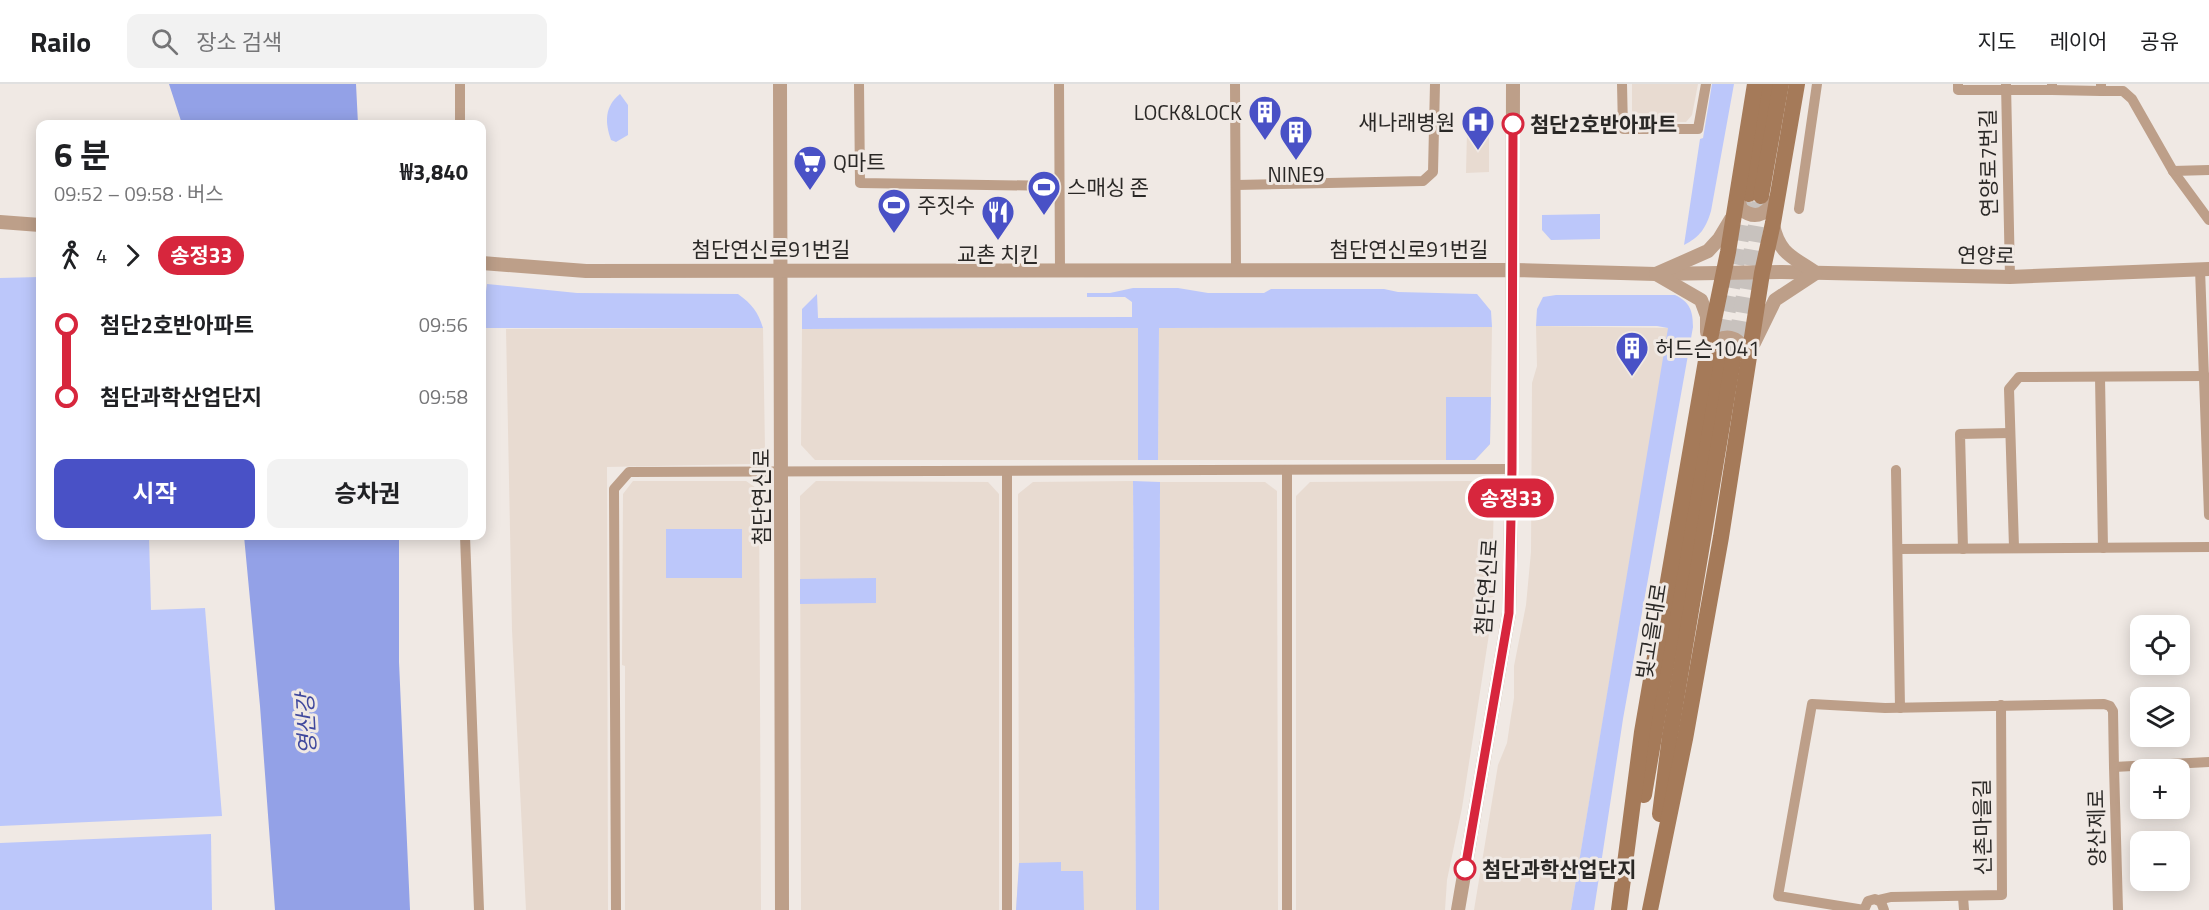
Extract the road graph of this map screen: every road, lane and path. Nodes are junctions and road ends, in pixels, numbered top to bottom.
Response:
1 (460, 84) edge
2 (780, 84) edge
3 (859, 84) edge
4 (1059, 84) edge
5 (1235, 84) edge
6 (1435, 84) edge
7 (1513, 84) edge
8 (1622, 84) edge
9 (1706, 84) edge
10 (1755, 84) edge
11 (1768, 84) edge
12 (1781, 84) edge
13 (1797, 84) edge
14 (1817, 84) edge
15 (1958, 84) edge
16 (2006, 87) edge
17 (2052, 87) edge
18 (2101, 87) edge
19 (460, 120) edge
20 (2209, 170) edge
21 (2173, 171) junction
22 (1236, 185) junction
23 (1059, 186) junction
24 (1756, 195) junction
25 (1799, 209) dead end
26 (1734, 215) junction
27 (2209, 220) edge
28 (0, 222) edge
29 (1773, 223) junction
30 (36, 225) edge
31 (486, 263) edge
32 (2205, 269) edge
33 (780, 270) junction
34 (1060, 270) junction
35 (1236, 270) junction
36 (1513, 270) junction
37 (1724, 273) junction
38 (1762, 273) junction
39 (1816, 273) junction
40 (1656, 274) junction
41 (2010, 277) junction
42 (1727, 356) junction
43 (2205, 376) junction
44 (2100, 377) junction
45 (2010, 433) junction
46 (1512, 469) junction
47 (1287, 470) junction
48 (1896, 470) dead end
49 (782, 472) junction
50 (1007, 472) junction
51 (2209, 515) edge
52 (465, 540) edge
53 (2014, 547) junction
54 (2209, 547) edge
55 (2103, 548) junction
56 (1898, 549) junction
57 (1963, 549) junction
58 (2001, 705) junction
59 (1900, 708) junction
60 (2209, 762) edge
61 (2114, 768) junction
62 (1963, 897) junction
63 (1881, 905) edge
64 (479, 910) edge
65 (616, 910) edge
66 (782, 910) edge
67 (1007, 910) edge
68 (1287, 910) edge
69 (1458, 910) edge
70 (1621, 910) edge
71 (1649, 910) edge
72 (1864, 910) edge
73 (1964, 910) edge
74 (2118, 910) edge

1 - 19 street
2 - 33 street, 첨단연신로
3 - 23 street
4 - 23 street
5 - 22 street
6 - 22 street
7 - 36 street, 첨단연신로
8 - 9 street
10 - 24 main road
11 - 24 main road
12 - 24 main road
13 - 24 main road
14 - 25 street
15 - 16 street
16 - 17 street
16 - 41 street, 연양로7번길
17 - 18 street
18 - 21 street
20 - 21 street
21 - 27 street
22 - 35 street
23 - 34 street
24 - 26 main road
24 - 29 main road
26 - 37 main road
26 - 40 street
28 - 30 street
29 - 38 main road
29 - 39 street
31 - 33 street, 첨단연신로91번길
32 - 41 street, 연양로
32 - 43 street
33 - 34 street, 첨단연신로91번길
33 - 49 street, 첨단연신로
34 - 35 street, 첨단연신로91번길
35 - 36 street, 첨단연신로91번길
36 - 40 street, 첨단연신로91번길
36 - 46 street, 첨단연신로
37 - 38 street, 첨단연신로91번길
37 - 40 street, 첨단연신로91번길
37 - 42 main road
38 - 39 street, 연양로
38 - 42 main road
39 - 41 street, 연양로
39 - 42 street
40 - 42 street
42 - 70 main road, 빛고을대로
42 - 71 main road
43 - 44 street
43 - 51 street
44 - 45 street
44 - 55 street
45 - 53 street
45 - 57 street
46 - 47 street
46 - 69 street, 첨단연신로
47 - 50 street
47 - 68 street
48 - 56 street
49 - 50 street
49 - 65 street
49 - 66 street, 첨단연신로
50 - 67 street
52 - 64 street
53 - 55 street
53 - 57 street
54 - 55 street
56 - 57 street
56 - 59 street
58 - 59 street
58 - 61 street
58 - 62 street, 신촌마을길
59 - 72 street
60 - 61 street, 양산제로
61 - 74 street, 양산제로
62 - 63 street
62 - 73 street, 신촌마을길
63 - 72 street

